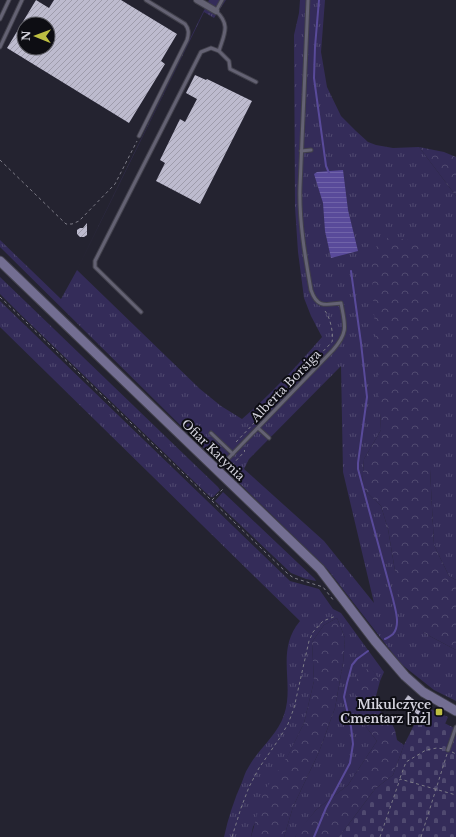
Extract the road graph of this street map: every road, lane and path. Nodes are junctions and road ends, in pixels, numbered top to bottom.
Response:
1 (9, 0) edge
2 (22, 0) edge
3 (146, 0) edge
4 (197, 0) edge
5 (222, 0) edge
6 (308, 0) edge
7 (216, 11) junction
8 (0, 19) edge
9 (0, 47) edge
10 (218, 51) junction
11 (256, 82) dead end
12 (139, 136) joint
13 (311, 150) dead end
14 (301, 151) junction
15 (0, 160) edge
16 (0, 261) edge
17 (0, 297) edge
18 (319, 304) junction
19 (141, 312) dead end
20 (258, 428) junction
21 (211, 433) dead end
22 (269, 438) dead end
23 (236, 442) dead end
24 (245, 451) dead end
25 (233, 454) junction
26 (217, 470) junction
27 (232, 474) dead end
28 (223, 489) dead end
29 (212, 500) junction
30 (323, 586) dead end
31 (336, 616) dead end
32 (456, 711) edge
33 (456, 726) edge
34 (448, 750) junction
35 (456, 754) edge
36 (400, 779) junction
37 (436, 789) junction
38 (456, 795) edge
39 (232, 837) edge
40 (380, 837) edge
41 (421, 837) edge

1 - 8 lane
2 - 9 lane
3 - 12 lane
4 - 7 street
5 - 7 lane
6 - 14 lane
7 - 10 lane
10 - 11 lane
10 - 19 lane
12 - 15 path
13 - 14 lane
14 - 18 lane
16 - 26 street, Ofiar Katynia
17 - 29 path
18 - 20 lane, Alberta Borsiga
18 - 23 path
20 - 22 lane
20 - 25 lane, Alberta Borsiga
21 - 25 lane
24 - 27 path
25 - 26 lane, Alberta Borsiga
26 - 32 street, Ofiar Katynia
28 - 29 path
29 - 30 path
31 - 39 path
33 - 34 lane
34 - 35 path
34 - 36 path
34 - 37 path
36 - 37 path
36 - 40 path
37 - 38 path
37 - 41 path

